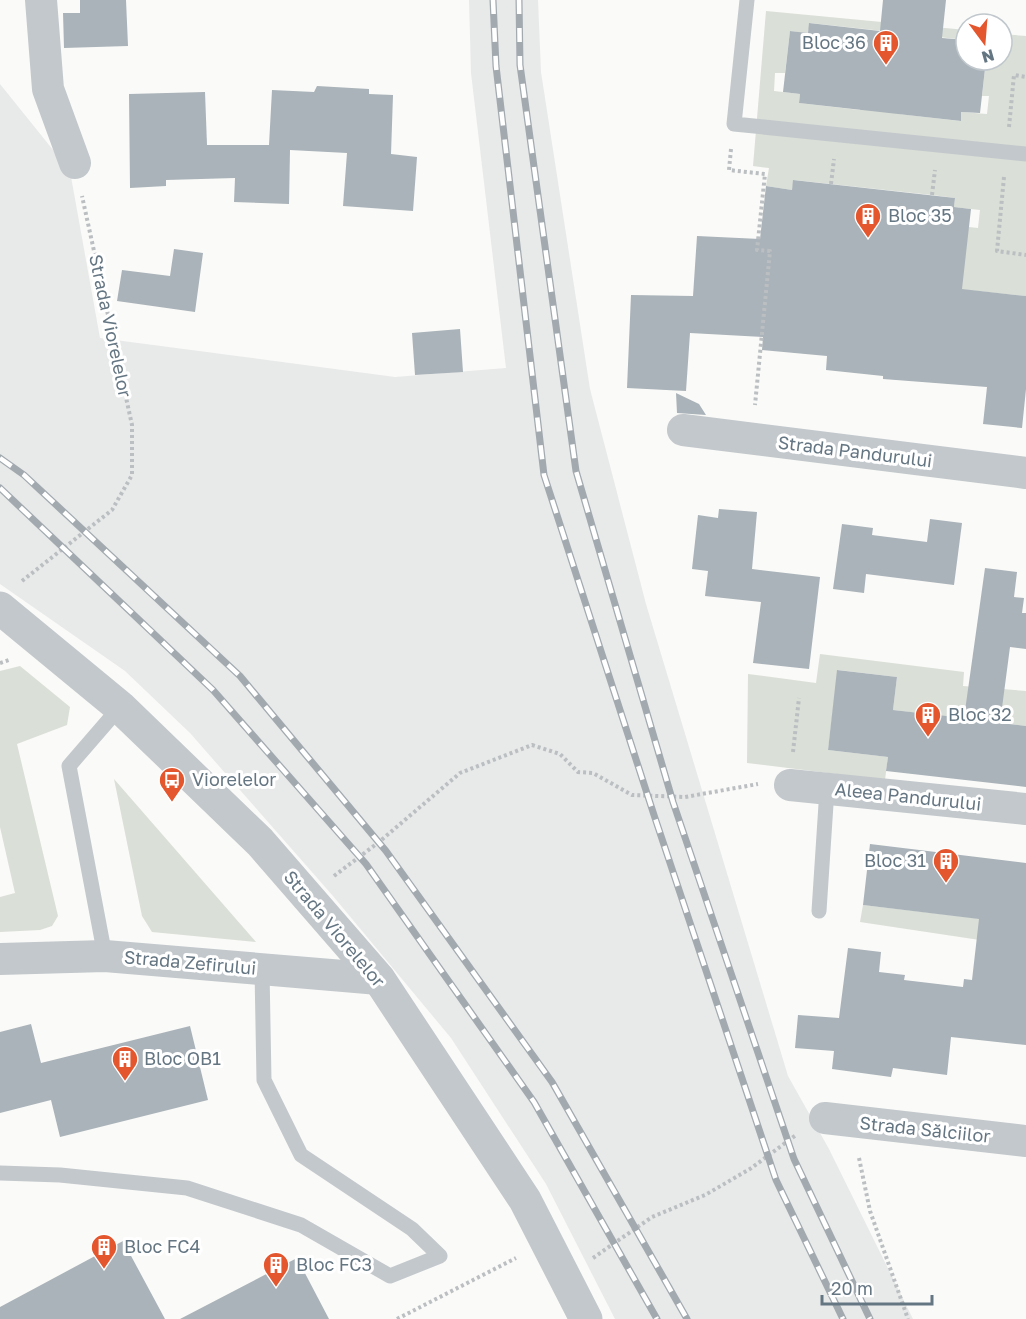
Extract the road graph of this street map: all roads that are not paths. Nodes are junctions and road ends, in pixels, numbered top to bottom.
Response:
1 (41, 0) edge
2 (747, 0) edge
3 (1026, 154) edge
4 (75, 163) road end
5 (683, 430) dead end
6 (1026, 473) edge
7 (10, 596) edge
8 (120, 707) junction
9 (790, 785) road end
10 (827, 789) junction
11 (1026, 809) edge
12 (819, 911) dead end
13 (105, 956) junction
14 (0, 959) edge
15 (262, 970) junction
16 (379, 979) junction
17 (838, 1120) road end
18 (1026, 1141) edge
19 (0, 1173) edge
20 (586, 1319) edge

1 - 4 street
2 - 3 lane
5 - 6 street, Strada Pandurului
7 - 8 street, Strada Viorelelor
8 - 13 lane
8 - 16 street, Strada Viorelelor
9 - 10 street, Aleea Pandurului
10 - 11 street, Aleea Pandurului
10 - 12 lane
13 - 14 street, Strada Zefirului
13 - 15 street, Strada Zefirului
15 - 16 street, Strada Zefirului
15 - 19 lane
16 - 20 street, Strada Viorelelor
17 - 18 street, Strada Sălciilor

